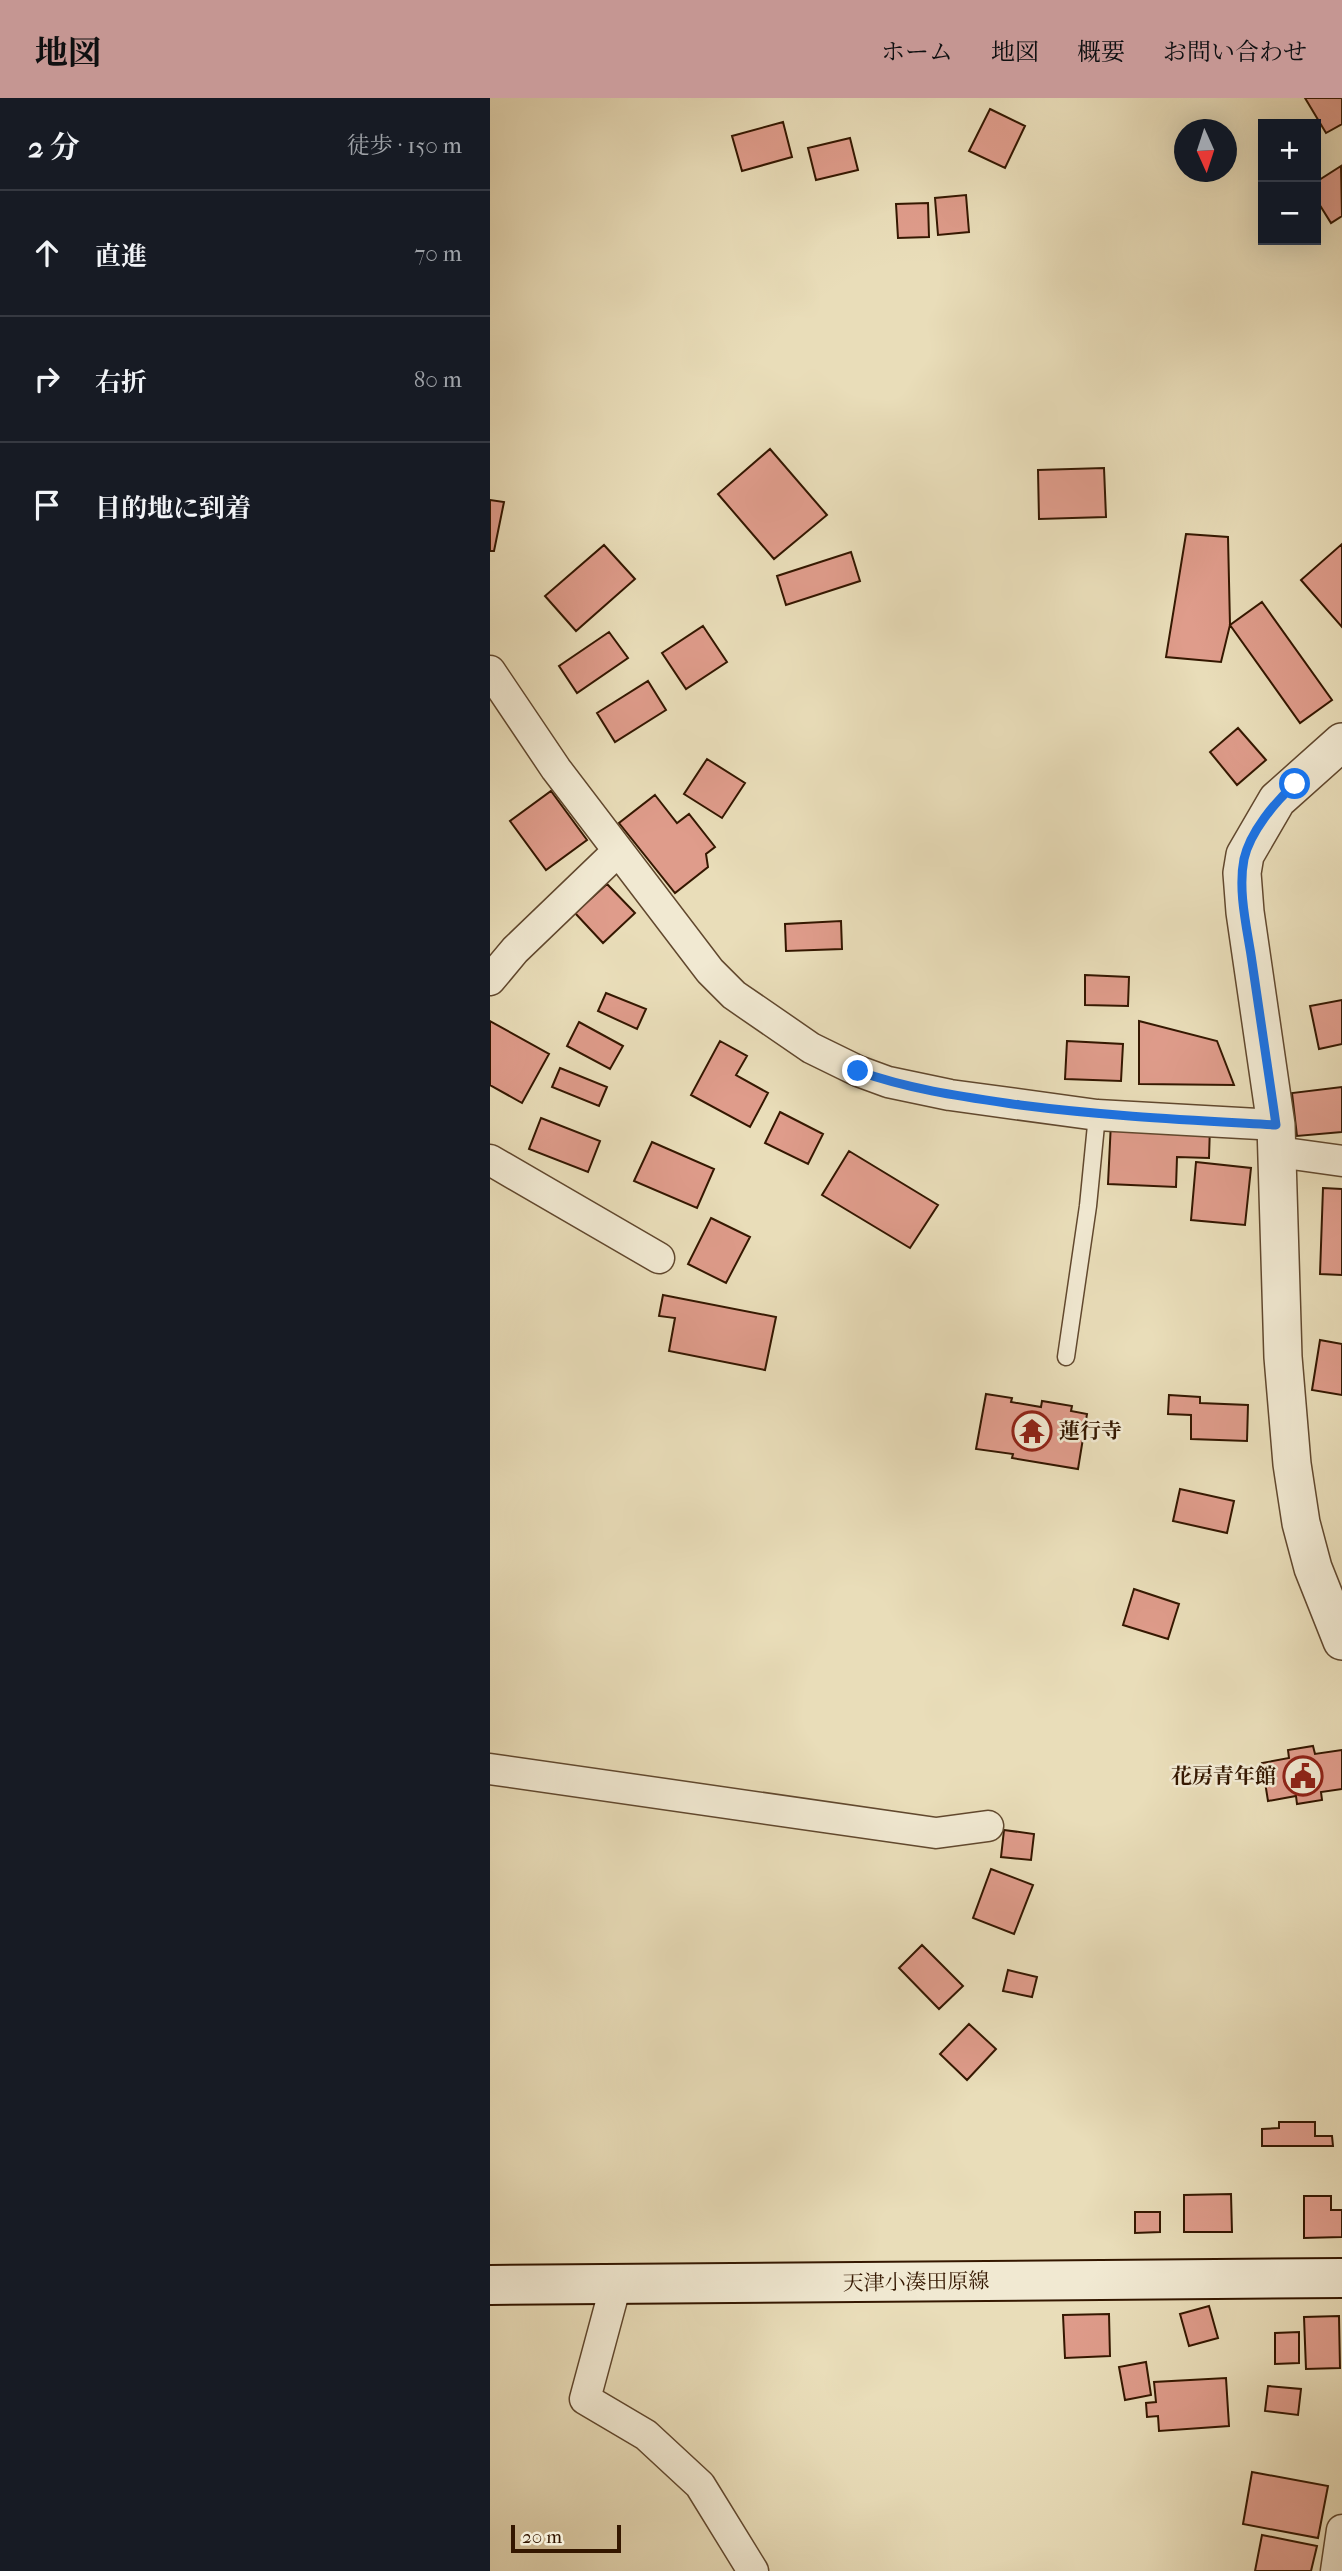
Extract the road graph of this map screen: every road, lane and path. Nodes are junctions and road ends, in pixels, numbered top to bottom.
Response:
1 (490, 671) edge
2 (1342, 742) edge
3 (618, 851) junction
4 (490, 980) edge
5 (1097, 1115) junction
6 (1277, 1138) junction
7 (490, 1160) edge
8 (1342, 1161) edge
9 (659, 1258) dead end
10 (1066, 1357) dead end
11 (1342, 1641) edge
12 (490, 1769) edge
13 (988, 1826) dead end
14 (1342, 2278) edge
15 (615, 2284) junction
16 (490, 2285) edge
17 (1342, 2530) edge
18 (753, 2571) edge
19 (1336, 2571) edge

1 - 3 street
2 - 6 street
3 - 4 street
3 - 5 street
5 - 6 street
5 - 10 lane
6 - 8 street
6 - 11 street
7 - 9 street
12 - 13 street
14 - 15 main road, 天津小湊田原線
15 - 16 main road, 天津小湊田原線
15 - 18 street
17 - 19 street

